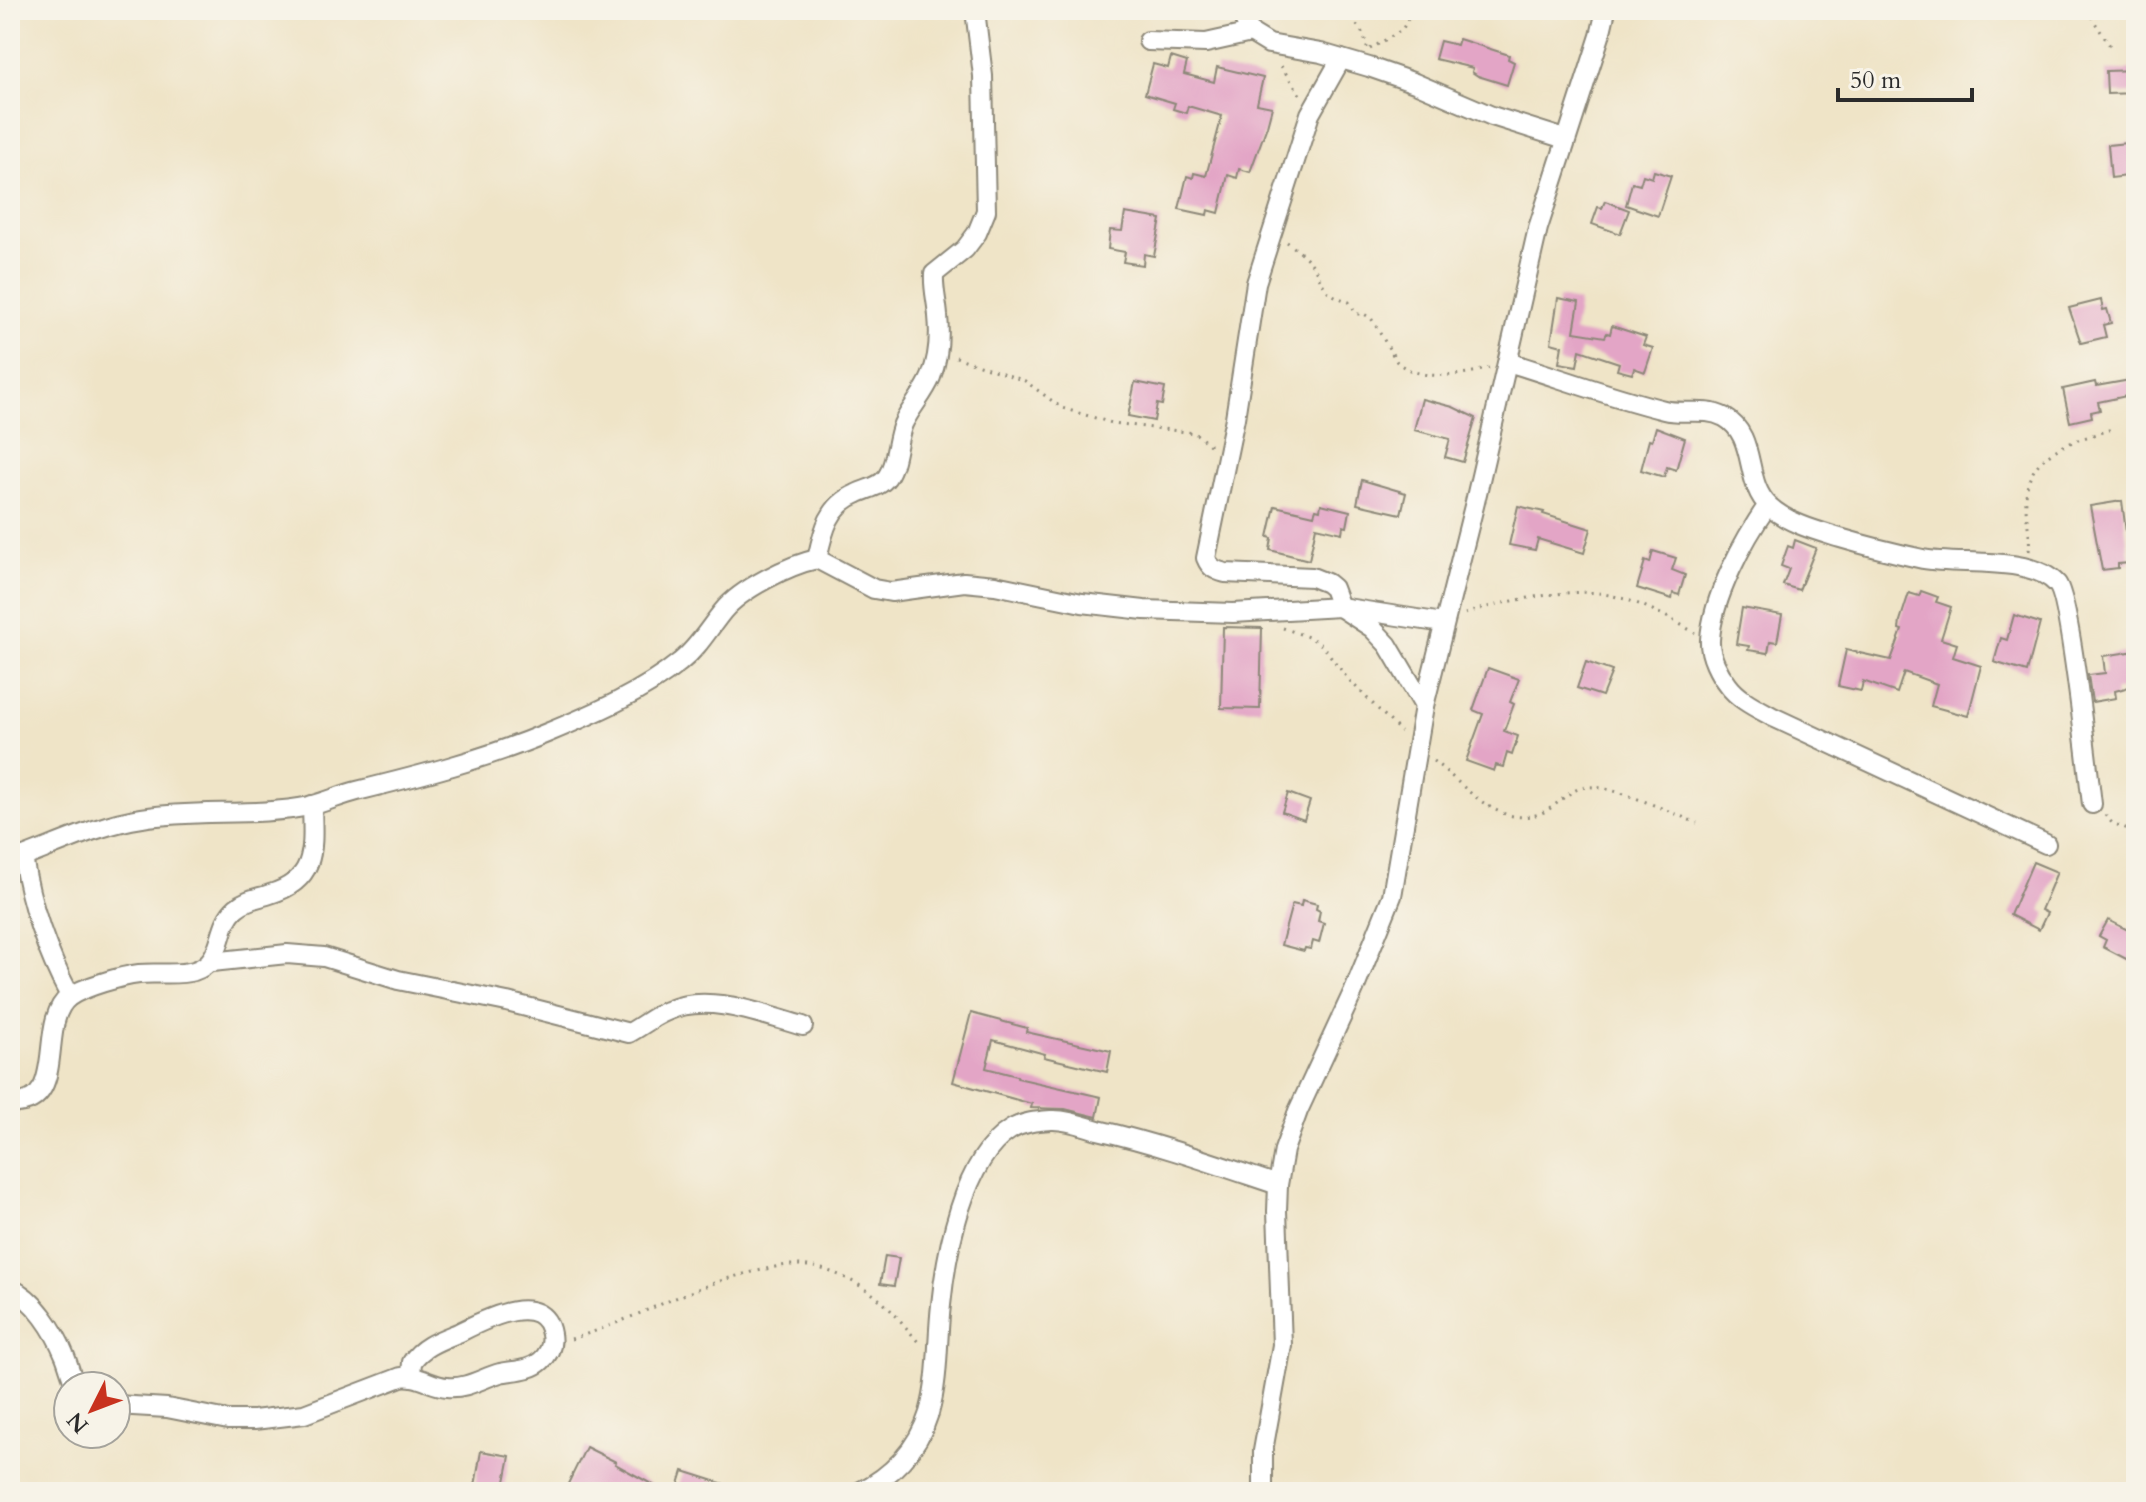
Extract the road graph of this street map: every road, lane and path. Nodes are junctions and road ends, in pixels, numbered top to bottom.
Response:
1 (975, 10) edge
2 (1239, 10) edge
3 (1338, 10) edge
4 (1413, 10) edge
5 (1606, 10) edge
6 (2087, 10) edge
7 (1251, 33) junction
8 (1148, 41) dead end
9 (2112, 49) dead end
10 (1341, 59) junction
11 (1280, 65) dead end
12 (1310, 114) junction
13 (1565, 139) junction
14 (1272, 229) junction
15 (937, 352) junction
16 (1508, 362) junction
17 (2112, 429) dead end
18 (1213, 449) dead end
19 (1768, 505) junction
20 (817, 559) junction
21 (2028, 566) junction
22 (1340, 607) junction
23 (1443, 623) junction
24 (1274, 625) dead end
25 (1710, 642) junction
26 (1424, 706) junction
27 (1416, 750) junction
28 (2092, 804) joint
29 (312, 805) junction
30 (1697, 823) dead end
31 (2136, 832) edge
32 (2046, 844) dead end
33 (17, 859) edge
34 (212, 962) junction
35 (70, 996) junction
36 (803, 1026) dead end
37 (10, 1103) edge
38 (1278, 1185) junction
39 (10, 1288) edge
40 (552, 1344) junction
41 (937, 1363) junction
42 (70, 1370) edge
43 (411, 1375) junction
44 (132, 1406) edge
45 (859, 1492) edge
46 (1263, 1492) edge

1 - 15 street
2 - 7 street
3 - 4 path
5 - 13 street
6 - 9 path
7 - 8 street
7 - 10 street
10 - 12 street
10 - 13 street
11 - 12 path
12 - 14 street
13 - 16 street
14 - 16 path
14 - 22 street
15 - 18 path
15 - 20 street
16 - 19 street
16 - 23 street
17 - 21 path
19 - 21 street
19 - 25 street
20 - 22 street
20 - 29 street
21 - 28 street
22 - 23 street
22 - 26 street
23 - 25 path
23 - 26 street
24 - 27 path
25 - 32 street
26 - 27 street
27 - 30 path
27 - 38 street
28 - 31 path
29 - 33 street
29 - 34 street
33 - 35 street
34 - 35 street
34 - 36 street
35 - 37 street
38 - 41 street
38 - 46 street
39 - 42 street
40 - 41 path
40 - 43 street
40 - 43 street
41 - 45 street
43 - 44 street

